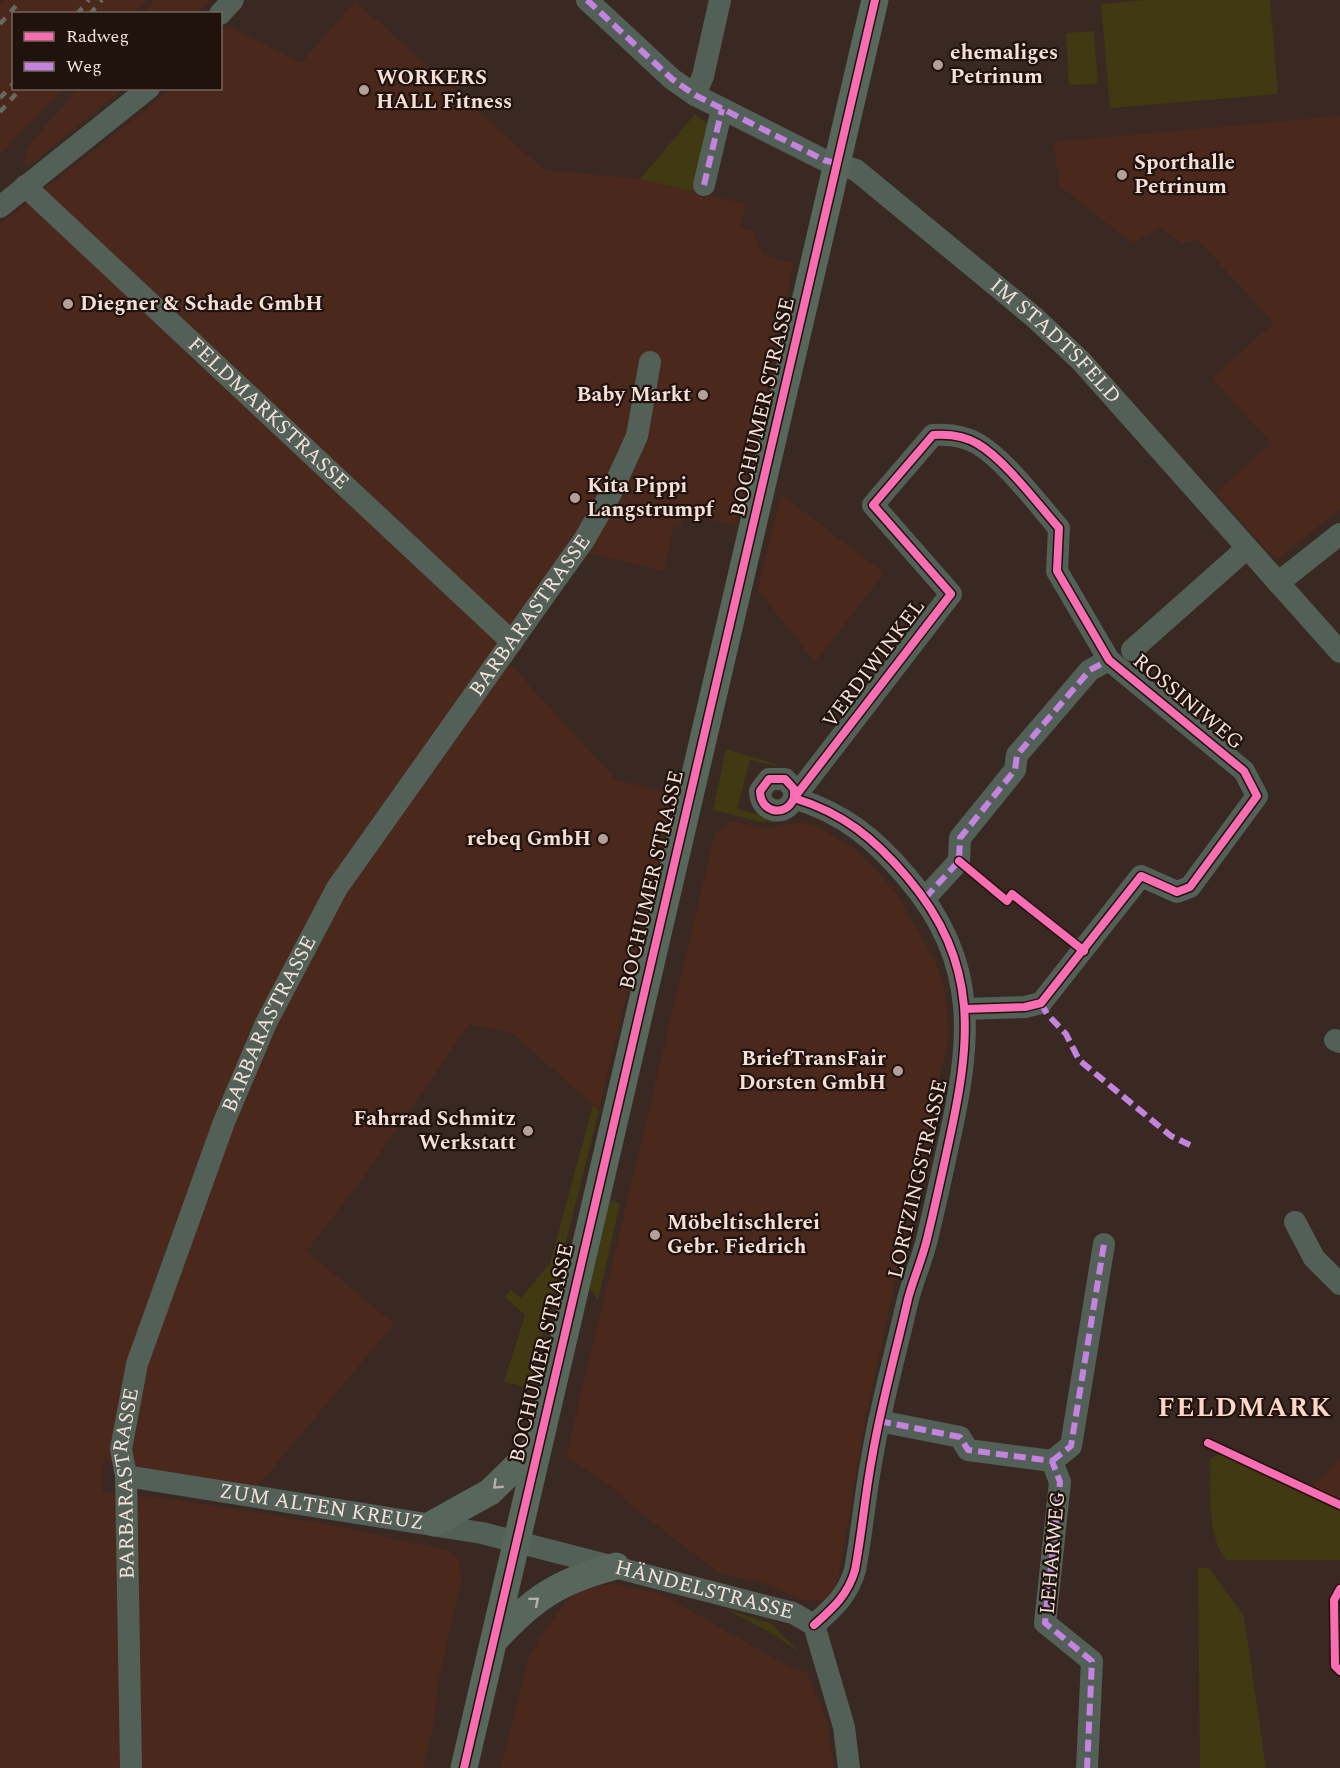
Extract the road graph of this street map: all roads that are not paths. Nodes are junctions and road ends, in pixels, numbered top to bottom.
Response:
1 (233, 0) edge
2 (587, 0) edge
3 (720, 0) edge
4 (875, 0) edge
5 (222, 12) edge
6 (146, 90) edge
7 (695, 95) junction
8 (722, 109) junction
9 (838, 164) junction
10 (704, 185) dead end
11 (25, 186) junction
12 (0, 207) edge
13 (650, 362) dead end
14 (1340, 534) edge
15 (1247, 548) junction
16 (1278, 583) junction
17 (512, 642) junction
18 (1132, 650) dead end
19 (1340, 651) edge
20 (1109, 660) junction
21 (794, 798) joint
22 (925, 898) junction
23 (965, 1009) junction
24 (1295, 1222) dead end
25 (1104, 1244) dead end
26 (1340, 1284) edge
27 (879, 1420) junction
28 (540, 1444) junction
29 (1052, 1461) junction
30 (126, 1476) junction
31 (434, 1523) junction
32 (517, 1541) junction
33 (616, 1566) junction
34 (814, 1625) junction
35 (493, 1642) junction
36 (131, 1768) edge
37 (464, 1768) edge
38 (849, 1768) edge
39 (1087, 1768) edge

1 - 5 street
2 - 7 street, IM STADTSFELD
3 - 7 street
4 - 9 main road, BOCHUMER STRASSE
6 - 11 street
7 - 8 street, IM STADTSFELD
8 - 9 street, IM STADTSFELD
8 - 10 street
9 - 15 street, IM STADTSFELD
9 - 28 main road, BOCHUMER STRASSE
11 - 12 street
11 - 17 street, FELDMARKSTRASSE
13 - 17 street, BARBARASTRASSE
14 - 16 street
15 - 16 street, IM STADTSFELD
15 - 18 street
16 - 19 street, IM STADTSFELD
17 - 30 street, BARBARASTRASSE
20 - 21 street, VERDIWINKEL
20 - 22 street, ROSSINIWEG
20 - 23 street, ROSSINIWEG
21 - 22 street, LORTZINGSTRASSE
22 - 23 street, LORTZINGSTRASSE
23 - 27 street, LORTZINGSTRASSE
24 - 26 street
25 - 29 street, LEHARWEG
27 - 29 street, LEHARWEG
27 - 34 street, LORTZINGSTRASSE
28 -> 31 main road
28 - 32 main road, BOCHUMER STRASSE
29 - 39 street, LEHARWEG
30 - 31 street, ZUM ALTEN KREUZ
30 - 36 street, BARBARASTRASSE
31 - 32 street, ZUM ALTEN KREUZ
32 - 33 street, HÄNDELSTRASSE
32 - 35 main road, BOCHUMER STRASSE
33 - 34 street, HÄNDELSTRASSE
35 -> 33 main road
34 - 38 street, HÄNDELSTRASSE
35 - 37 main road, BOCHUMER STRASSE

